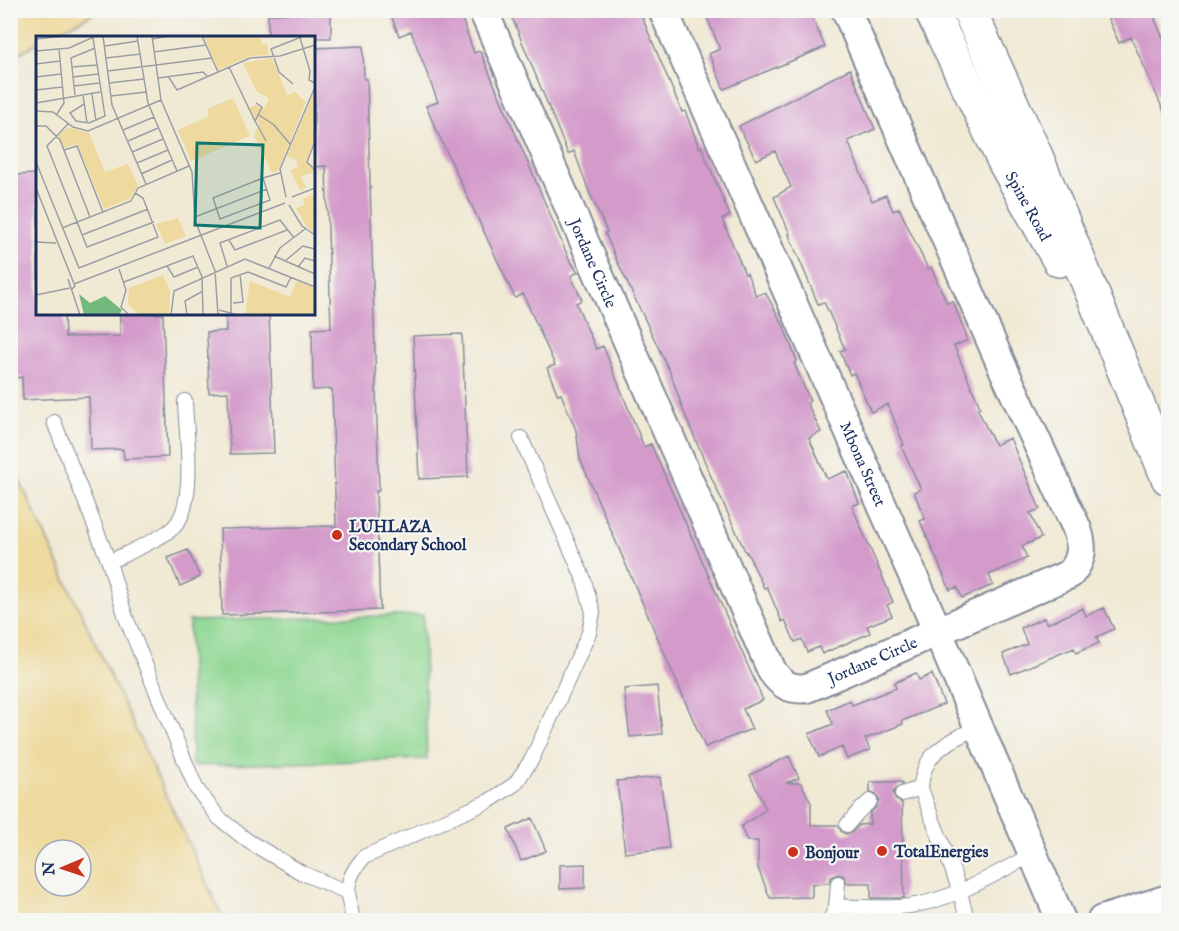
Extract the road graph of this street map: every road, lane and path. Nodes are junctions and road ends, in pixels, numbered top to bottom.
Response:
1 (483, 10) edge
2 (663, 10) edge
3 (846, 10) edge
4 (931, 10) edge
5 (969, 10) edge
6 (1134, 399) junction
7 (185, 401) dead end
8 (54, 422) dead end
9 (521, 438) dead end
10 (1168, 478) edge
11 (109, 562) junction
12 (938, 632) junction
13 (979, 726) junction
14 (921, 788) junction
15 (902, 794) dead end
16 (870, 801) dead end
17 (847, 825) dead end
18 (1033, 854) junction
19 (838, 883) dead end
20 (347, 892) junction
21 (961, 892) junction
22 (1168, 899) edge
23 (836, 907) junction
24 (353, 921) edge
25 (830, 921) edge
26 (967, 921) edge
27 (1061, 921) edge
28 (1102, 921) edge

1 - 12 street, Jordane Circle
2 - 12 street, Mbona Street
3 - 12 street, Jordane Circle
4 - 6 main road, Spine Road
5 - 6 main road, Spine Road
6 - 10 main road, Spine Road
7 - 11 lane
8 - 11 lane
9 - 20 lane
11 - 20 lane
12 - 13 street, Mbona Street
13 - 14 lane
13 - 18 street, Mbona Street
14 - 15 lane
14 - 21 lane
16 - 17 lane
18 - 21 lane
18 - 27 street, Mbona Street
19 - 23 lane
20 - 24 lane
21 - 23 lane
21 - 26 lane
22 - 28 street
23 - 25 lane

